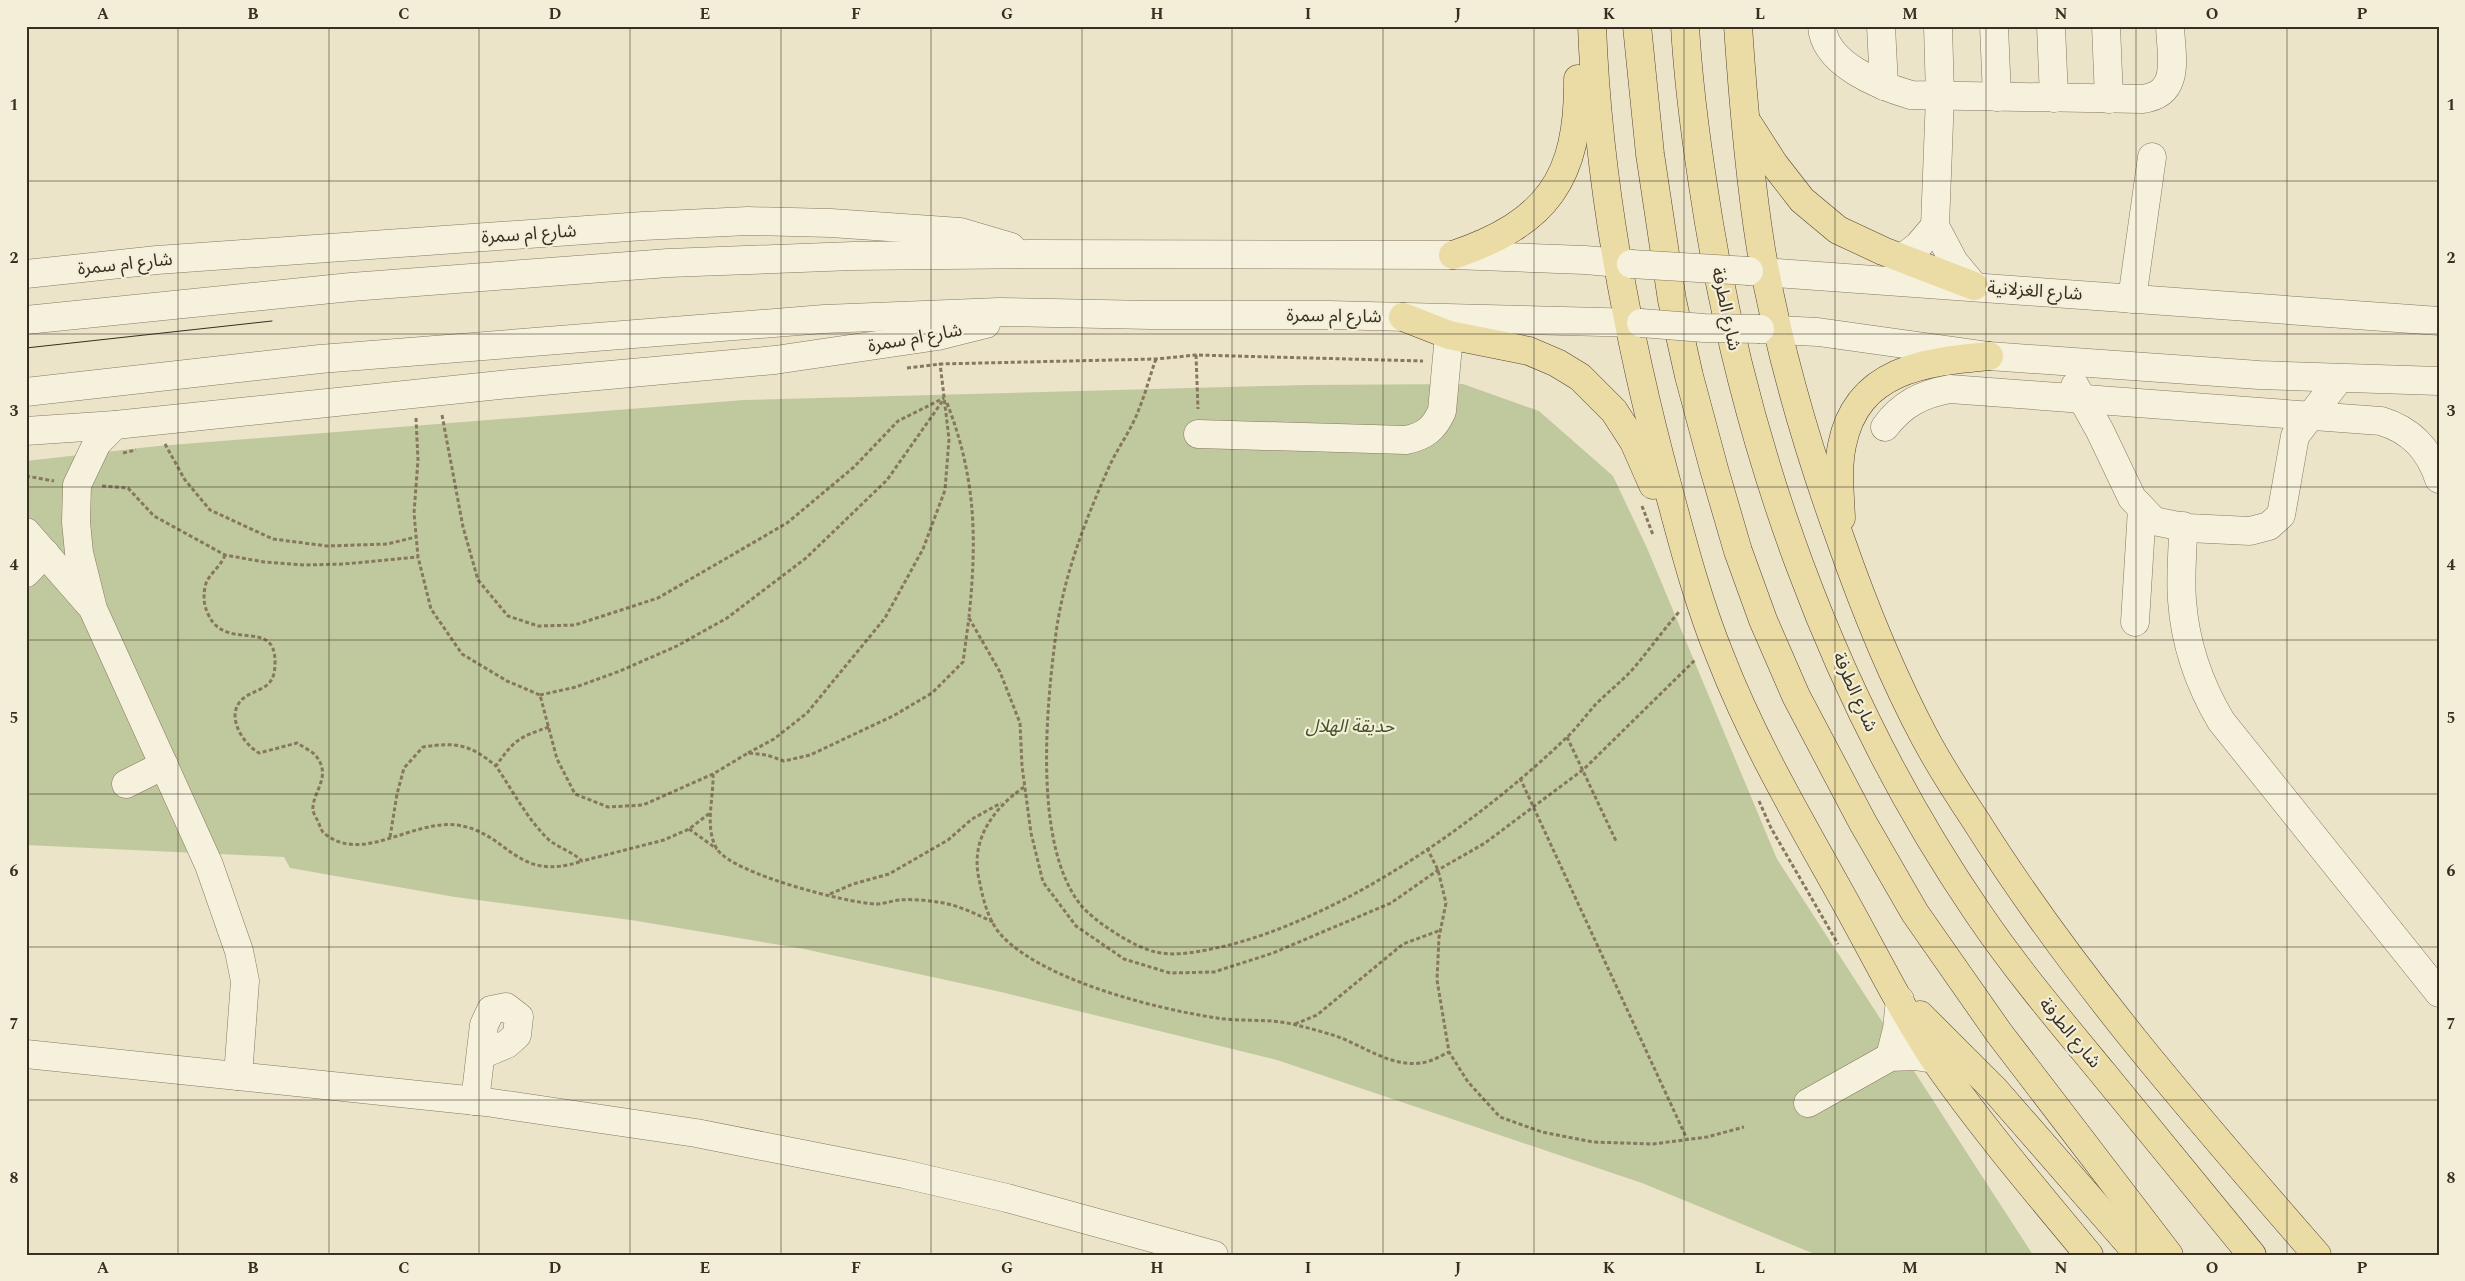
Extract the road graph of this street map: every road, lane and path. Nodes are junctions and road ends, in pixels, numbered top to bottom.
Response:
1 (1587, 26) edge
2 (1592, 26) edge
3 (1637, 26) edge
4 (1686, 26) edge
5 (1738, 26) edge
6 (1822, 26) edge
7 (1881, 26) edge
8 (1938, 26) edge
9 (1994, 26) edge
10 (2051, 26) edge
11 (2106, 26) edge
12 (2170, 26) edge
13 (1884, 86) junction
14 (1940, 96) junction
15 (1997, 98) junction
16 (2054, 98) junction
17 (2109, 99) junction
18 (1744, 117) junction
19 (2152, 157) dead end
20 (1934, 226) junction
21 (1029, 254) junction
22 (1453, 255) junction
23 (1902, 258) junction
24 (1624, 263) junction
25 (1757, 271) junction
26 (28, 273) edge
27 (1974, 286) junction
28 (2132, 298) junction
29 (1026, 313) junction
30 (2432, 316) edge
31 (1403, 317) junction
32 (26, 320) edge
33 (1635, 323) junction
34 (1769, 330) junction
35 (1449, 335) junction
36 (1196, 355) junction
37 (1989, 356) junction
38 (2061, 361) junction
39 (1446, 362) junction
40 (940, 364) dead end
41 (2339, 379) junction
42 (2439, 380) edge
43 (26, 392) edge
44 (944, 398) junction
45 (2083, 399) junction
46 (441, 412) dead end
47 (416, 416) dead end
48 (2310, 417) junction
49 (153, 421) junction
50 (115, 426) junction
51 (1884, 427) dead end
52 (26, 431) edge
53 (1198, 434) joint
54 (2439, 479) edge
55 (128, 488) dead end
56 (2142, 509) junction
57 (1678, 524) junction
58 (2183, 526) junction
59 (26, 532) edge
60 (416, 537) junction
61 (1842, 544) junction
62 (45, 553) junction
63 (225, 555) junction
64 (418, 557) junction
65 (26, 573) edge
66 (93, 608) junction
67 (1680, 610) dead end
68 (968, 621) junction
69 (2135, 622) dead end
70 (1697, 657) dead end
71 (540, 695) junction
72 (549, 727) junction
73 (1567, 737) junction
74 (748, 753) junction
75 (164, 765) junction
76 (496, 766) junction
77 (1584, 769) junction
78 (713, 774) junction
79 (1520, 778) junction
80 (126, 784) dead end
81 (1024, 787) junction
82 (1003, 802) junction
83 (1534, 805) junction
84 (711, 813) junction
85 (689, 829) junction
86 (390, 837) junction
87 (1616, 841) dead end
88 (1427, 848) junction
89 (717, 849) junction
90 (582, 862) junction
91 (1438, 870) junction
92 (829, 895) junction
93 (994, 923) junction
94 (1441, 930) junction
95 (2439, 993) edge
96 (1896, 994) junction
97 (1295, 1024) junction
98 (1449, 1052) junction
99 (26, 1054) edge
100 (481, 1055) dead end
101 (1890, 1057) junction
102 (1934, 1059) junction
103 (238, 1076) junction
104 (475, 1101) junction
105 (1808, 1103) dead end
106 (1744, 1127) dead end
107 (1687, 1139) junction
108 (1214, 1255) edge
109 (2089, 1255) edge
110 (2139, 1255) edge
111 (2169, 1255) edge
112 (2252, 1255) edge
113 (2317, 1255) edge

1 - 22 main road
2 - 24 main road
3 - 111 main road
4 - 112 main road, شارع الطرفة
5 - 18 main road
6 - 13 street
7 - 13 street
8 - 14 street
9 - 15 street
10 - 16 street
11 - 17 street
12 - 17 street
13 - 14 street
14 - 15 street
14 - 20 street
15 - 16 street
16 - 17 street
18 - 23 main road
18 - 25 main road
19 - 28 street
20 - 23 street
20 - 27 street
21 - 22 street, شارع ام سمرة
21 - 26 street, شارع ام سمرة
21 - 32 street, شارع ام سمرة
22 - 24 street, شارع ام سمرة
23 - 27 main road
24 - 25 street, شارع الغزلانية, bridge
24 - 33 main road
25 - 27 street, شارع الغزلانية
25 - 34 main road
27 - 28 street, شارع الغزلانية
28 - 30 street, شارع الغزلانية
29 - 31 street, شارع ام سمرة
29 - 43 street, شارع ام سمرة
29 - 49 street, شارع ام سمرة
31 - 33 street, شارع ام سمرة
31 - 35 main road
33 - 34 street, bridge
33 - 57 main road
34 - 37 street
34 - 61 main road
35 - 39 street
35 - 57 main road
36 - 39 path
36 - 53 path
36 - 88 path
37 - 38 street
37 - 61 main road
38 - 41 street
38 - 45 street
39 - 53 street
40 - 44 path
41 - 42 street
41 - 48 street
44 - 46 path
44 - 68 path
44 - 71 path
44 - 74 path
45 - 48 street
45 - 51 street
45 - 56 street
47 - 60 path
48 - 54 street
48 - 58 street
49 - 50 street, شارع ام سمرة
49 - 60 path
50 - 52 street, شارع ام سمرة
50 - 66 street
55 - 63 path
56 - 58 street
56 - 69 street
57 - 96 main road
58 - 95 street
59 - 62 street
60 - 64 path
61 - 113 main road
62 - 65 street
62 - 66 street
63 - 64 path
63 - 86 path
64 - 71 path
66 - 75 street
67 - 73 path
68 - 74 path
68 - 81 path
70 - 77 path
71 - 72 path
72 - 76 path
72 - 78 path
73 - 77 path
73 - 79 path
74 - 78 path
75 - 80 street
75 - 103 street
76 - 86 path
76 - 90 path
77 - 83 path
77 - 87 path
78 - 84 path
79 - 83 path
79 - 88 path
81 - 82 path
81 - 91 path
82 - 92 path
82 - 93 path
83 - 91 path
83 - 107 path
84 - 85 path
84 - 89 path
85 - 89 path
85 - 90 path
86 - 90 path
88 - 91 path
89 - 92 path
91 - 94 path
92 - 93 path
93 - 97 path
94 - 97 path
94 - 98 path
96 - 101 street
96 - 102 main road
96 - 110 main road
97 - 98 path
98 - 107 path
99 - 103 street
100 - 104 street
101 - 102 street
101 - 105 street
102 - 109 main road
103 - 104 street
104 - 108 street
106 - 107 path

